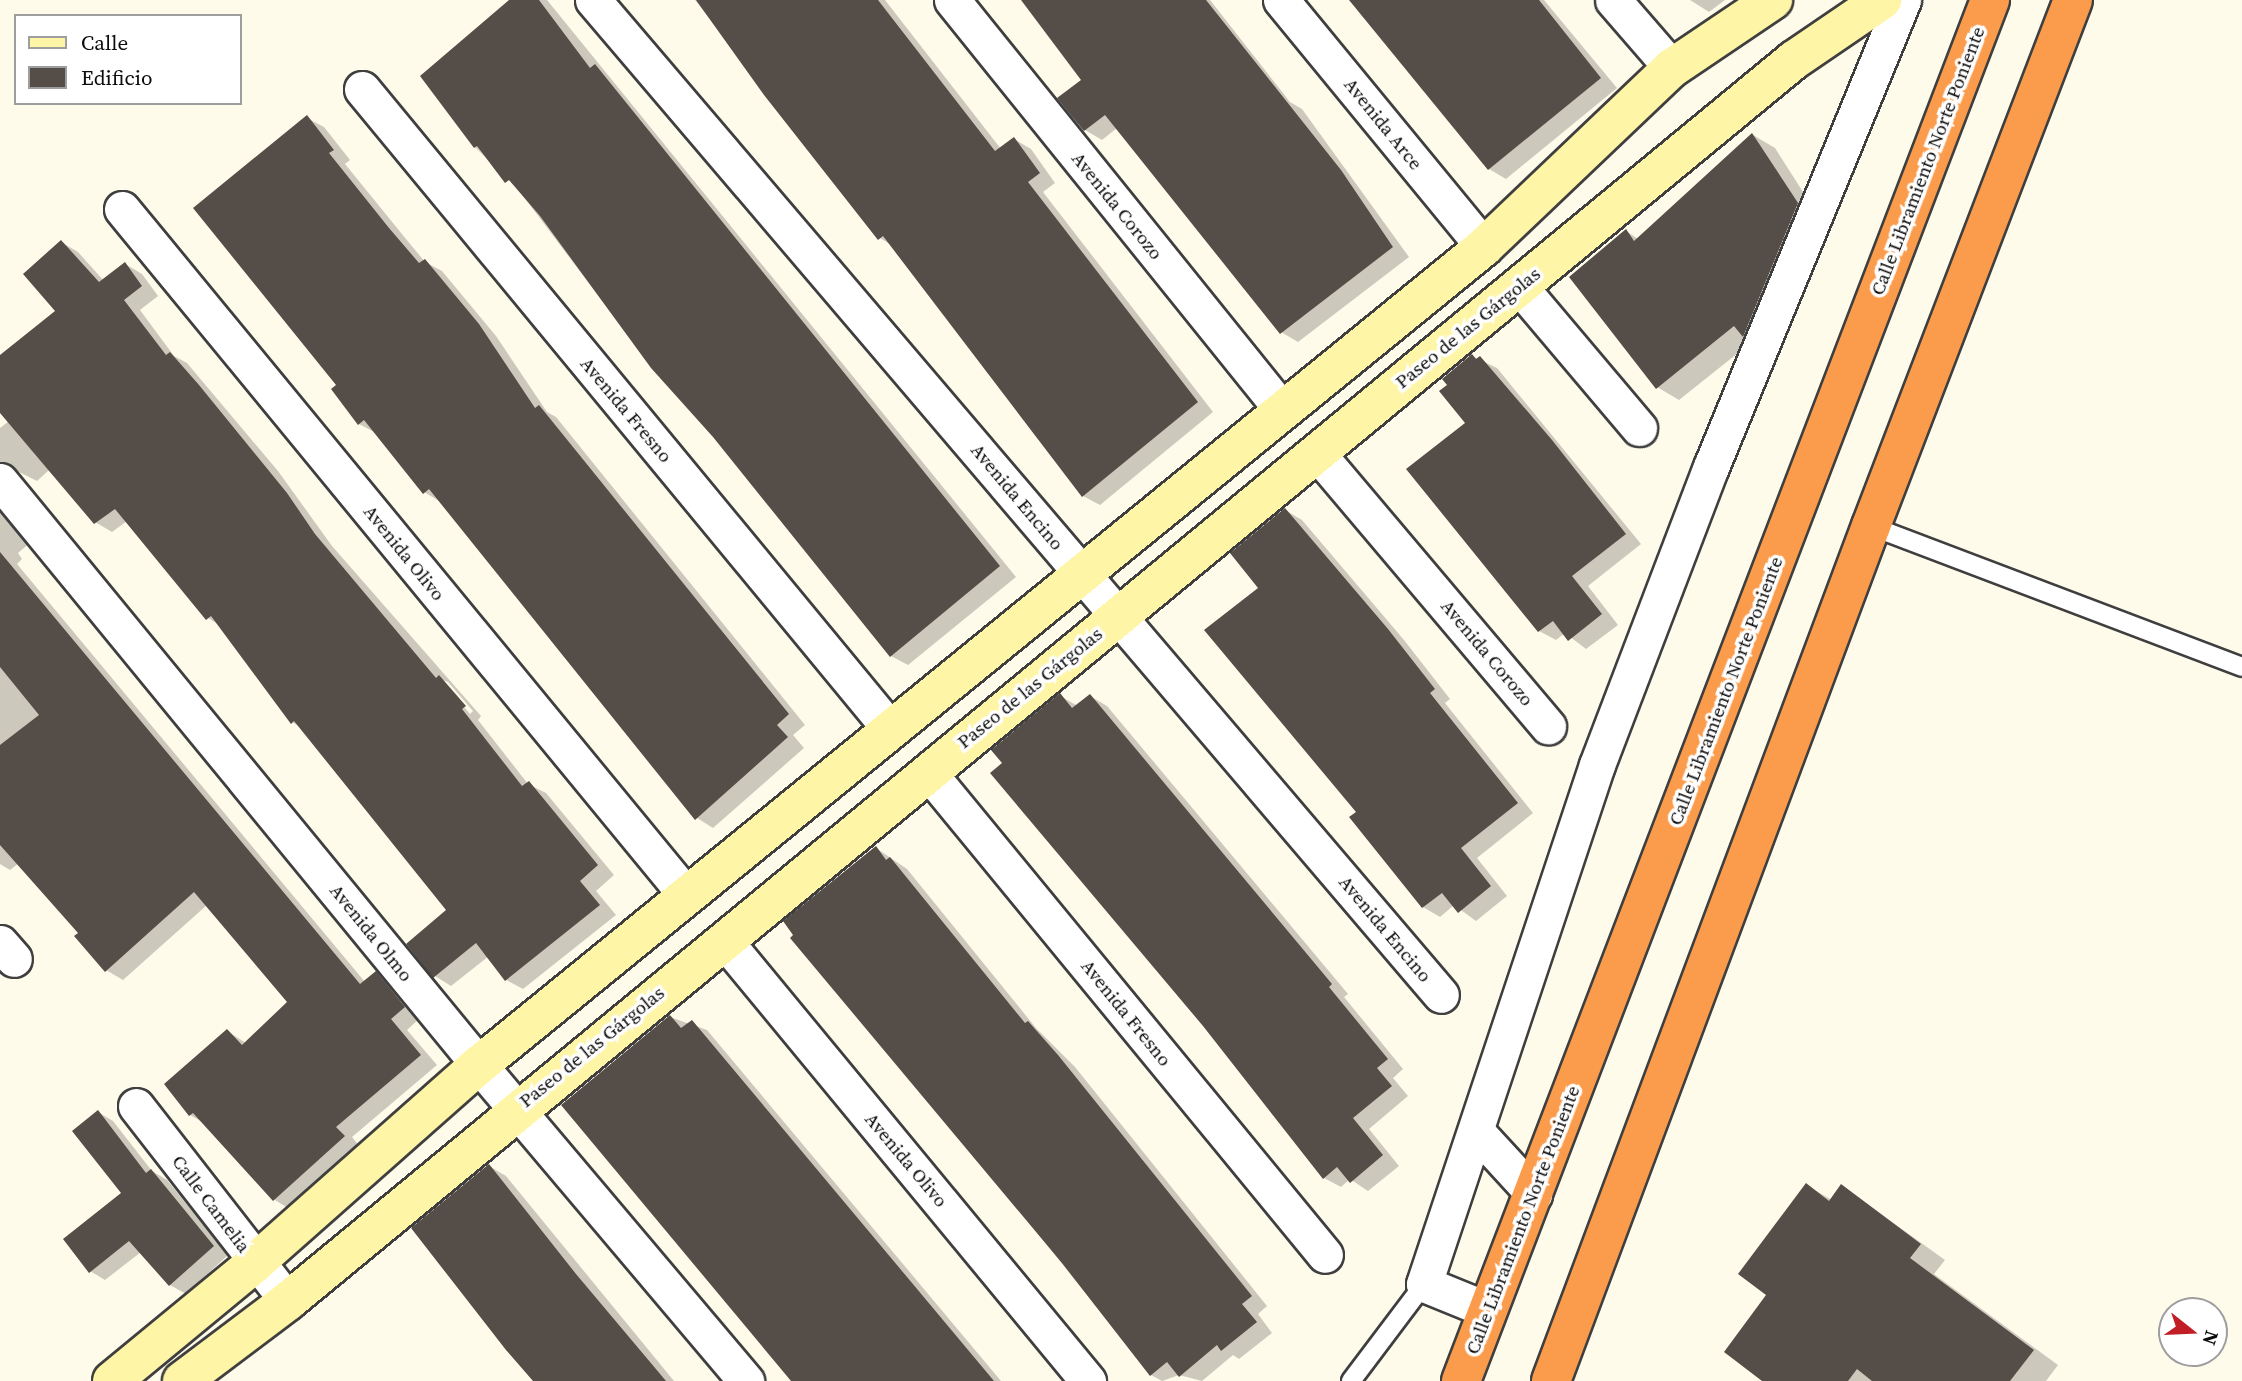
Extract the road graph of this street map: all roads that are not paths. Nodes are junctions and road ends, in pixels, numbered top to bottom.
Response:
1 (593, 0) edge
2 (951, 0) edge
3 (1281, 0) edge
4 (1613, 0) edge
5 (1773, 0) edge
6 (1882, 0) edge
7 (1903, 0) edge
8 (1990, 0) edge
9 (2073, 0) edge
10 (1672, 68) junction
11 (362, 89) dead end
12 (122, 209) dead end
13 (1484, 247) junction
14 (1519, 286) junction
15 (1283, 411) junction
16 (1639, 428) dead end
17 (1317, 453) junction
18 (0, 481) edge
19 (1871, 526) junction
20 (1083, 574) junction
21 (1118, 615) junction
22 (2242, 667) edge
23 (1548, 726) dead end
24 (891, 730) junction
25 (928, 772) junction
26 (687, 897) junction
27 (723, 940) junction
28 (1441, 995) dead end
29 (479, 1065) junction
30 (136, 1106) dead end
31 (516, 1108) junction
32 (1476, 1131) junction
33 (1534, 1194) junction
34 (1325, 1255) dead end
35 (255, 1263) junction
36 (1424, 1284) junction
37 (288, 1301) junction
38 (1488, 1310) junction
39 (113, 1381) edge
40 (182, 1381) edge
41 (746, 1381) edge
42 (1088, 1381) edge
43 (1351, 1381) edge
44 (1461, 1381) edge
45 (1551, 1381) edge

1 - 20 street, Avenida Encino
2 - 15 street, Avenida Corozo
3 - 13 street, Avenida Arce
4 - 10 street
5 - 10 street
6 - 14 street, Paseo de las Gárgolas
7 - 32 street
8 - 33 highway, Calle Libramiento Norte Poniente
9 - 19 highway
10 - 13 street
11 - 24 street, Avenida Fresno
12 - 26 street, Avenida Olivo
13 - 15 street
14 - 16 street
14 - 17 street, Paseo de las Gárgolas
15 - 20 street
17 - 21 street, Paseo de las Gárgolas
17 - 23 street, Avenida Corozo
18 - 29 street, Avenida Olmo
19 - 22 lane
19 - 45 highway
20 - 21 street, Avenida Encino
20 - 24 street
21 - 25 street, Paseo de las Gárgolas
21 - 28 street, Avenida Encino
24 - 26 street
25 - 27 street, Paseo de las Gárgolas
25 - 34 street, Avenida Fresno
26 - 29 street
27 - 31 street, Paseo de las Gárgolas
27 - 42 street, Avenida Olivo
29 - 31 street, Avenida Olmo
29 - 35 street
30 - 35 street, Calle Camelia
31 - 37 street, Paseo de las Gárgolas
31 - 41 street, Avenida Olmo
32 - 33 street
32 - 36 street
33 - 38 highway, Calle Libramiento Norte Poniente
35 - 37 street, Calle Camelia
35 - 39 street
36 - 38 street
36 - 43 lane
37 - 40 street, Paseo de las Gárgolas
38 - 44 highway, Calle Libramiento Norte Poniente

